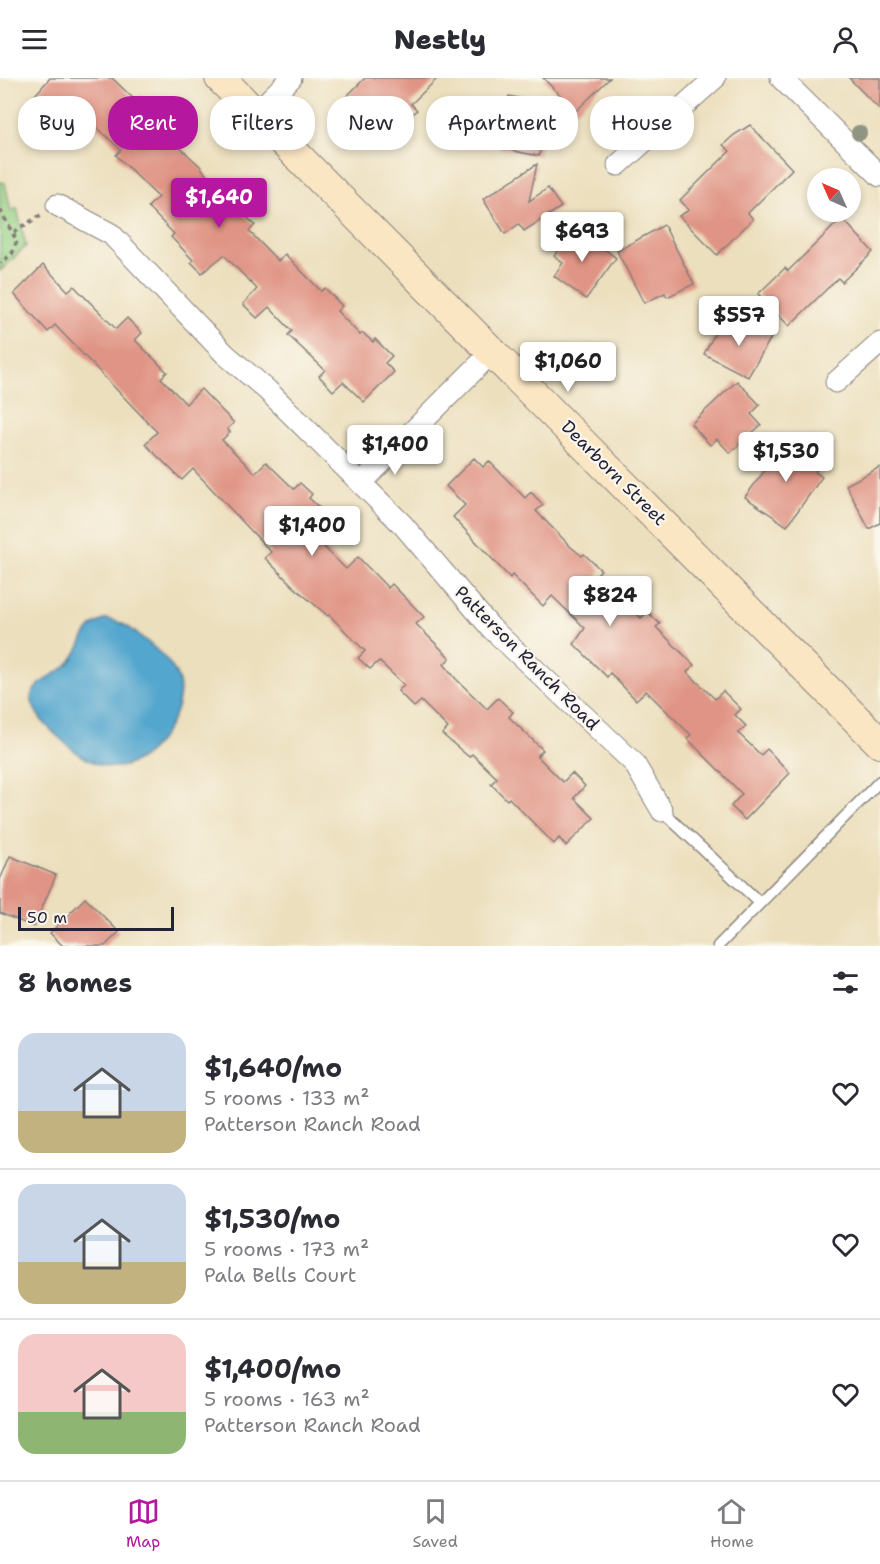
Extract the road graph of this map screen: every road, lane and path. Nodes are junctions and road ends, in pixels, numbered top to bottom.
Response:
1 (220, 78) edge
2 (291, 78) edge
3 (715, 78) edge
4 (781, 78) edge
5 (238, 96) edge
6 (273, 96) edge
7 (291, 150) edge
8 (618, 165) dead end
9 (880, 176) edge
10 (57, 205) joint
11 (0, 210) edge
12 (14, 232) junction
13 (0, 263) edge
14 (880, 342) edge
15 (493, 351) junction
16 (836, 382) dead end
17 (361, 483) junction
18 (880, 743) edge
19 (880, 781) edge
20 (662, 811) joint
21 (760, 903) junction
22 (718, 946) edge

1 - 5 street, Dearborn Street
2 - 6 street
3 - 8 street
4 - 9 street
7 - 15 street, Dearborn Street
10 - 12 path
10 - 17 street, Patterson Ranch Road
11 - 12 path
12 - 13 path
14 - 16 street
15 - 17 street
15 - 18 street, Dearborn Street
17 - 20 street, Patterson Ranch Road
19 - 21 lane
20 - 21 lane
21 - 22 lane

